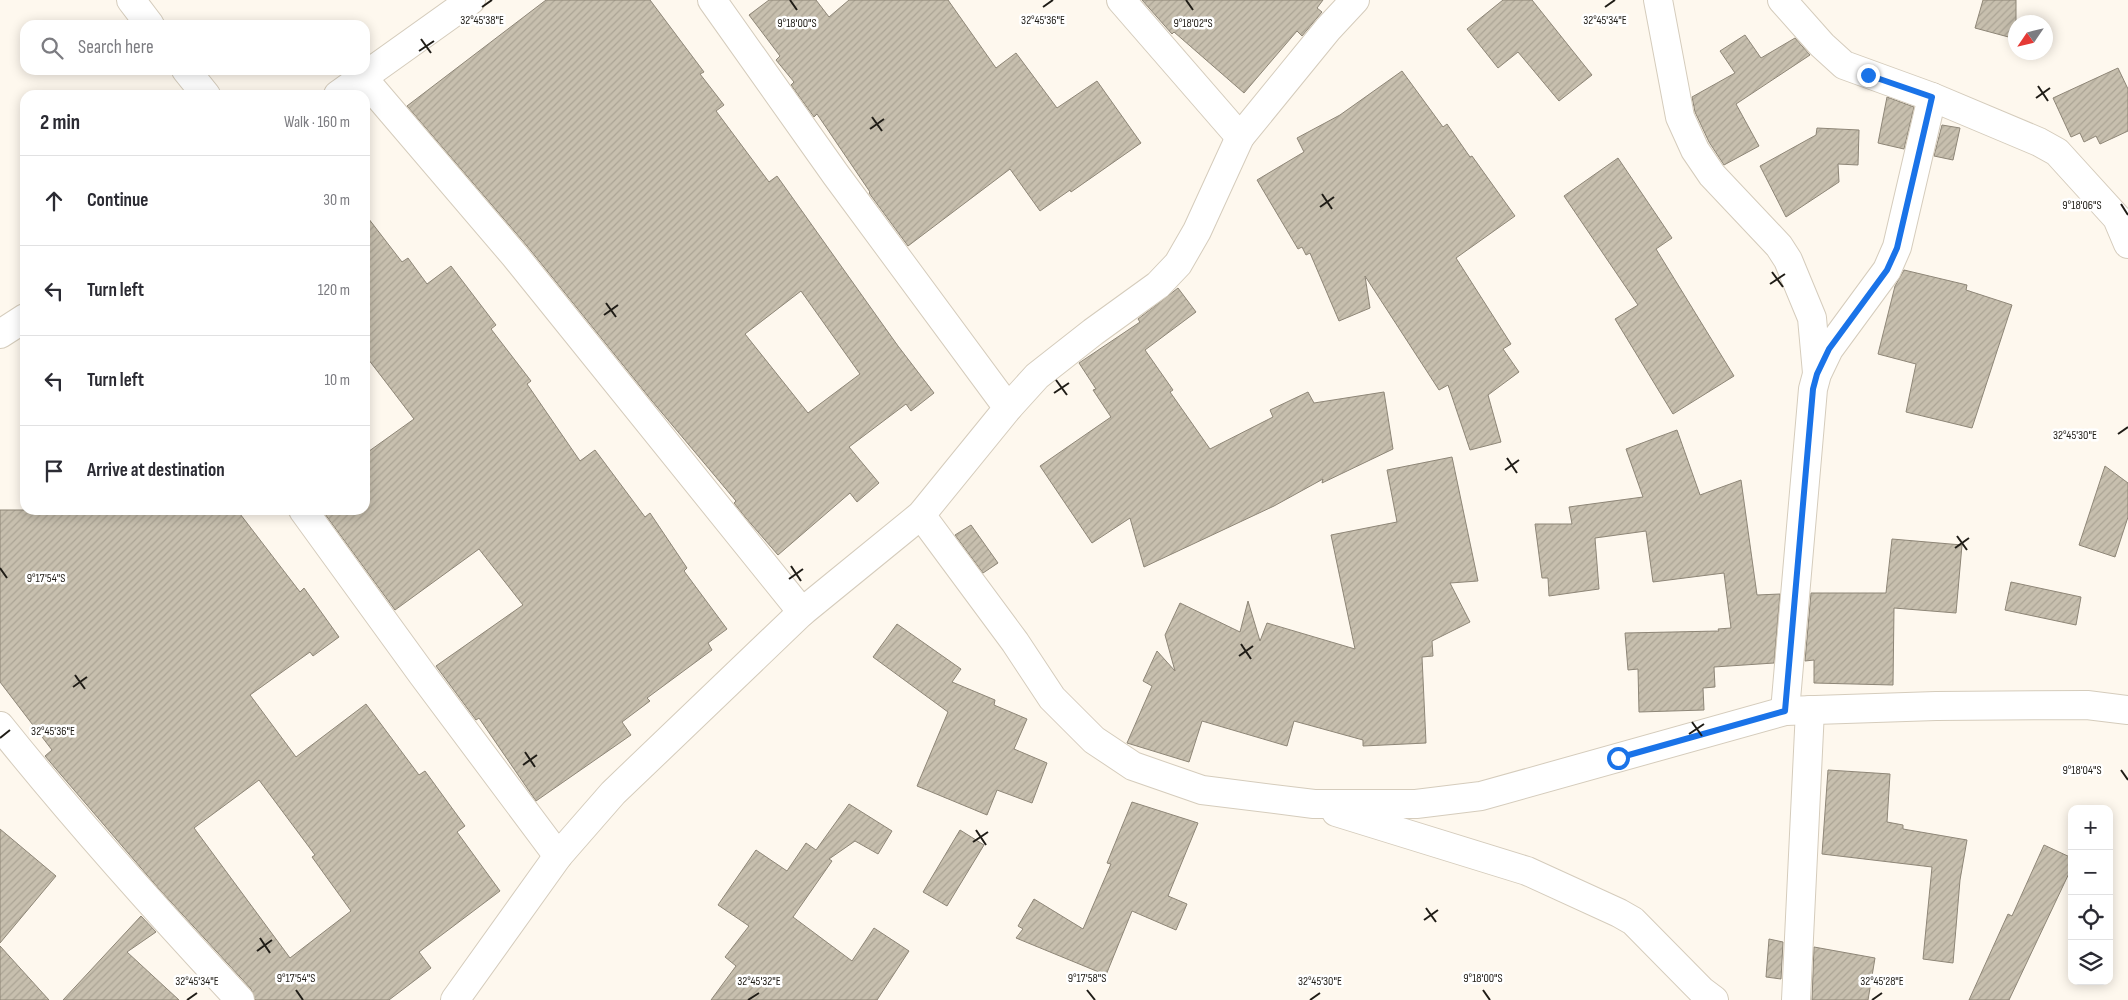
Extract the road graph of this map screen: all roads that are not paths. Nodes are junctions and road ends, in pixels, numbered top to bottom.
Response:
1 (131, 0) edge
2 (471, 0) edge
3 (712, 0) edge
4 (1121, 0) edge
5 (1355, 0) edge
6 (1658, 0) edge
7 (1782, 0) edge
8 (146, 20) edge
9 (370, 74) edge
10 (190, 75) edge
11 (368, 75) edge
12 (364, 78) junction
13 (202, 90) edge
14 (346, 90) edge
15 (1932, 97) junction
16 (1240, 137) junction
17 (2128, 244) edge
18 (20, 321) edge
19 (0, 334) edge
20 (1817, 374) junction
21 (1008, 408) junction
22 (921, 514) junction
23 (308, 515) edge
24 (802, 612) junction
25 (1797, 710) junction
26 (2128, 710) edge
27 (0, 726) edge
28 (1314, 804) junction
29 (558, 856) junction
30 (1708, 997) edge
31 (240, 1000) edge
32 (455, 1000) edge
33 (1796, 1000) edge

1 - 8 street
2 - 9 street
3 - 21 street
4 - 16 street
5 - 16 street
6 - 20 street
7 - 15 street
10 - 13 street
11 - 12 street
12 - 14 street
12 - 24 street
15 - 17 street
15 - 20 street
16 - 21 street
18 - 19 street
20 - 25 street
21 - 22 street
22 - 24 street
22 - 28 street
23 - 29 street
24 - 29 street
25 - 26 street
25 - 28 street
25 - 33 street
27 - 31 street
28 - 30 street
29 - 32 street

